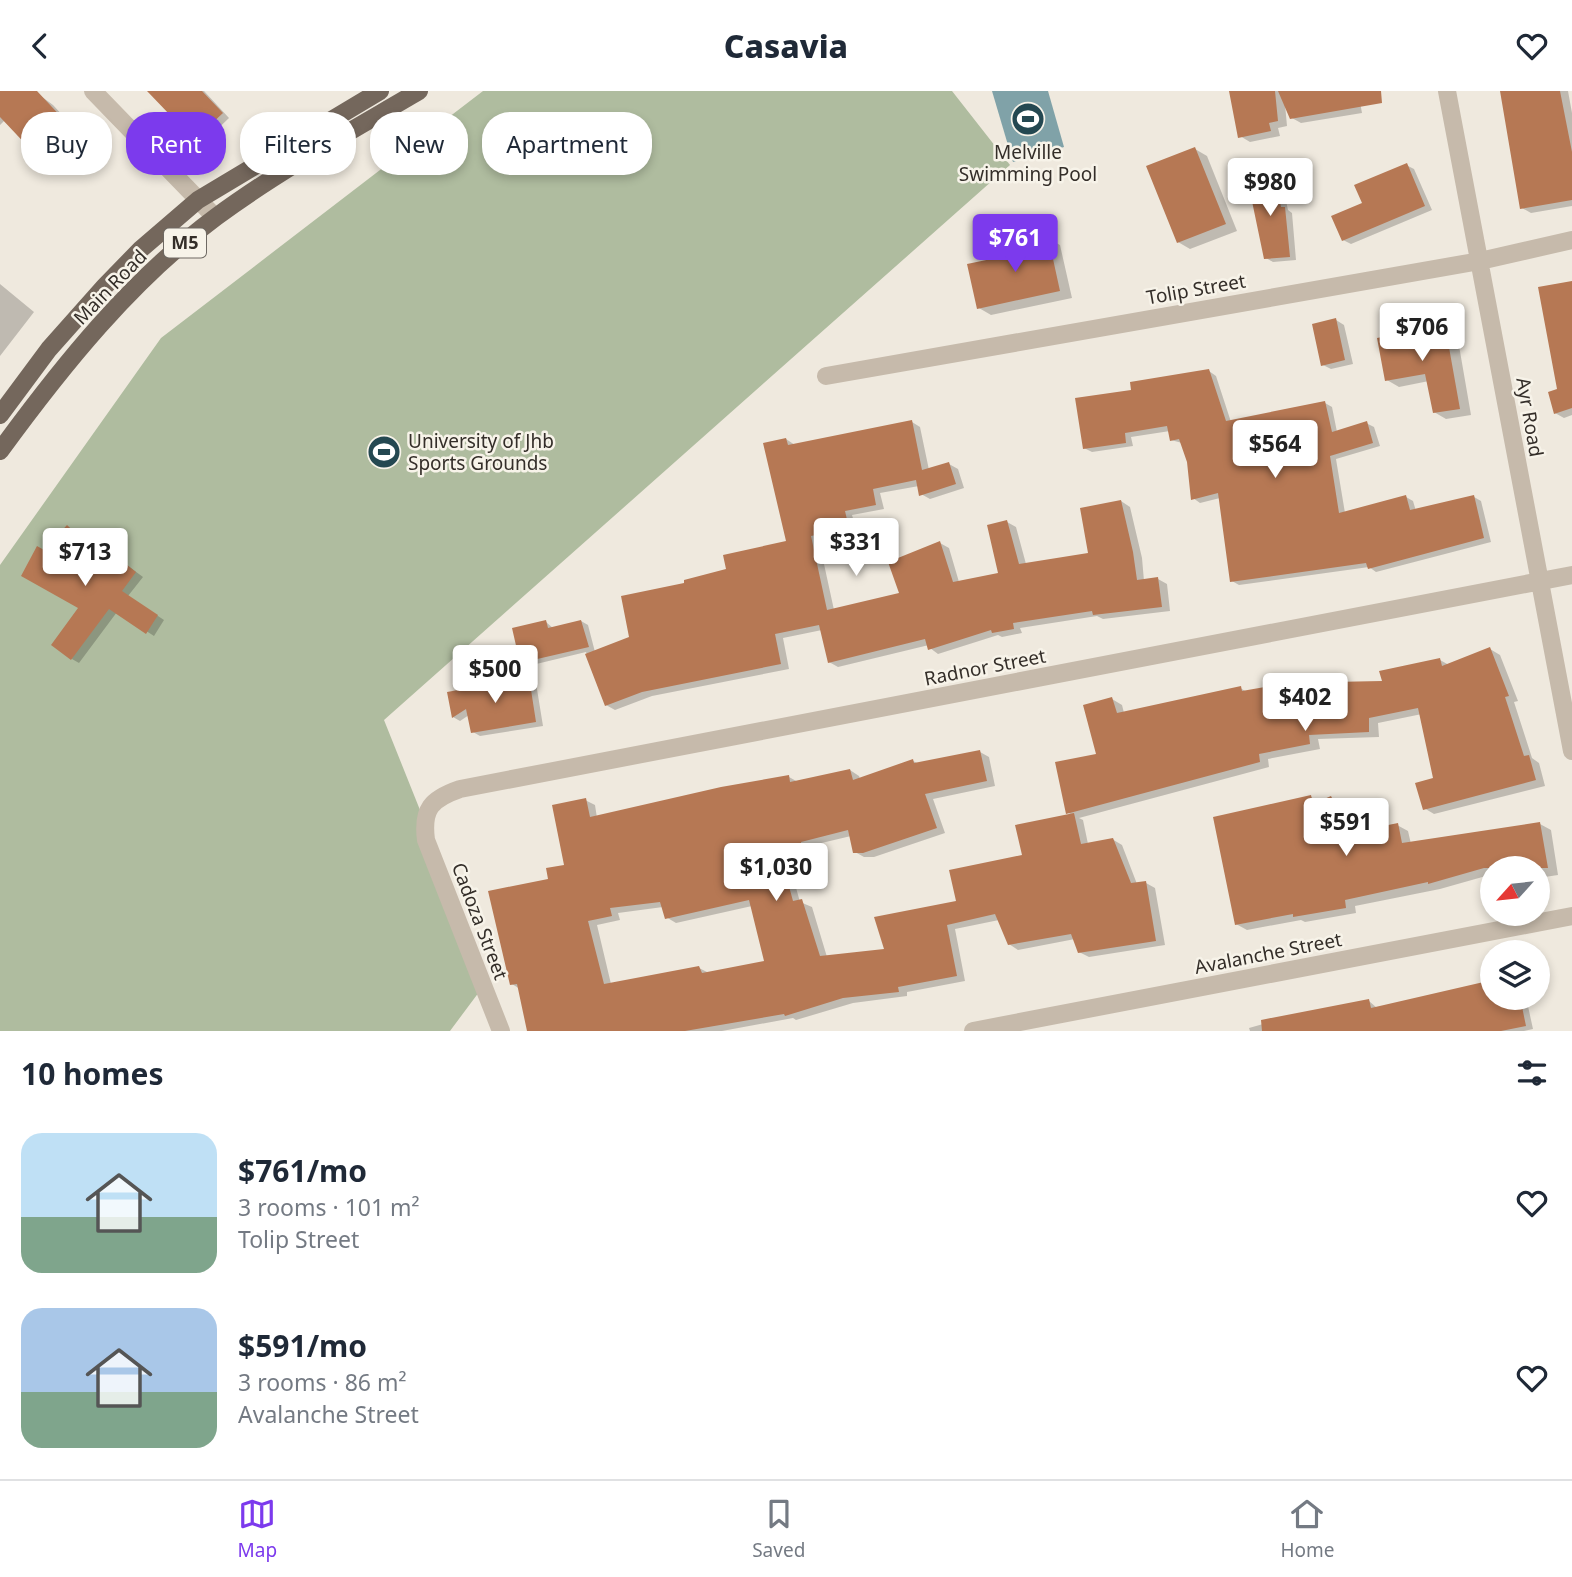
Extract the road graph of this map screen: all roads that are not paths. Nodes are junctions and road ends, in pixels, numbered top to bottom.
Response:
1 (93, 91) edge
2 (380, 91) edge
3 (419, 91) edge
4 (1447, 91) edge
5 (198, 200) junction
6 (215, 218) junction
7 (1572, 240) edge
8 (1480, 261) junction
9 (827, 376) dead end
10 (0, 415) edge
11 (0, 450) edge
12 (1572, 575) edge
13 (1538, 581) junction
14 (1572, 751) edge
15 (425, 826) joint
16 (1572, 916) edge
17 (501, 1031) edge
18 (973, 1031) edge

1 - 5 street
2 - 5 main road, Main Road / M5
3 - 6 main road, Main Road / M5
4 - 8 street, Ayr Road
5 - 6 street
5 - 10 main road, Main Road / M5
6 - 11 main road, Main Road / M5
7 - 8 street, Tolip Street
8 - 9 street, Tolip Street
8 - 13 street, Ayr Road
12 - 13 street, Radnor Street
13 - 14 street, Ayr Road
13 - 15 street, Radnor Street
15 - 17 street, Cadoza Street
16 - 18 street, Avalanche Street

